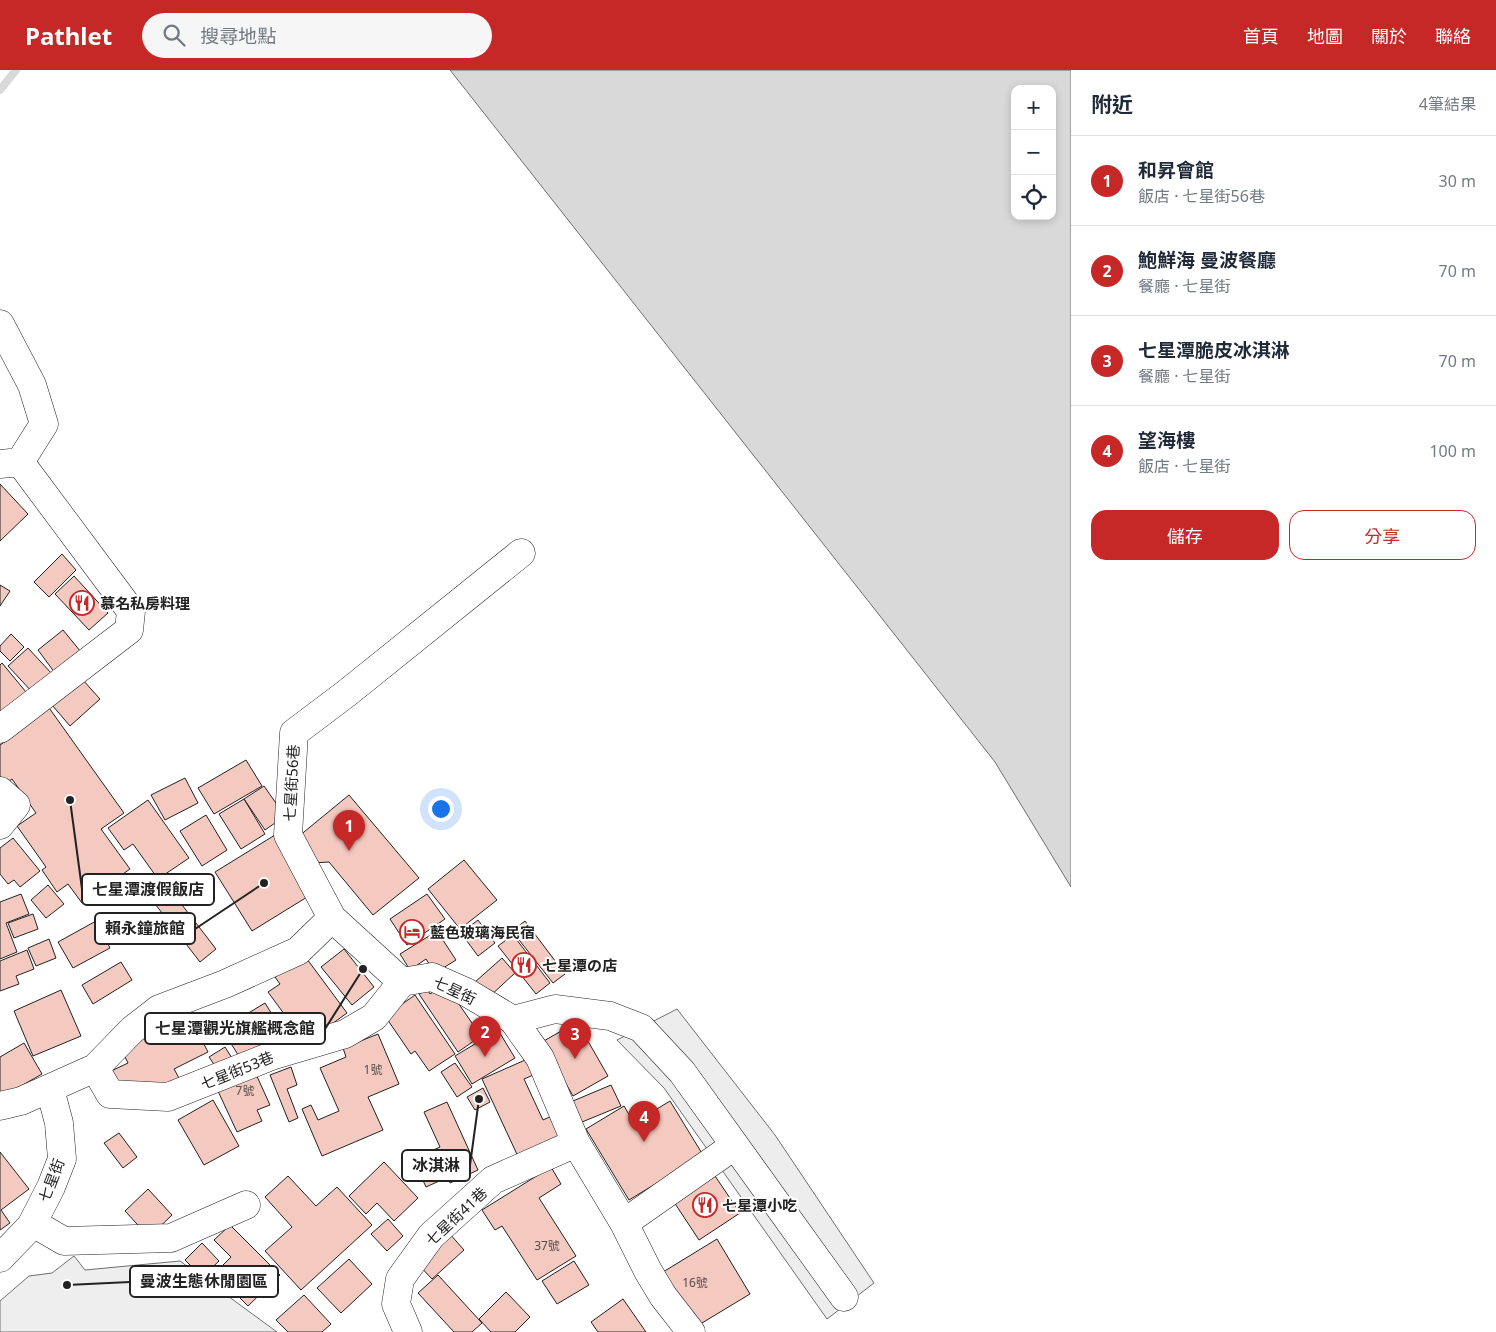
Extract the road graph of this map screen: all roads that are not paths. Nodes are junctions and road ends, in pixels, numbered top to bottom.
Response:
1 (0, 324) edge
2 (10, 463) edge
3 (521, 553) dead end
4 (0, 729) edge
5 (0, 791) edge
6 (0, 825) edge
7 (332, 918) junction
8 (402, 982) junction
9 (513, 1020) junction
10 (95, 1068) junction
11 (50, 1089) junction
12 (0, 1106) edge
13 (0, 1122) edge
14 (576, 1144) junction
15 (734, 1146) junction
16 (246, 1205) dead end
17 (32, 1223) junction
18 (624, 1223) junction
19 (0, 1258) edge
20 (844, 1297) dead end
21 (408, 1332) edge
22 (691, 1332) edge

1 - 2 street
2 - 4 street
3 - 7 street, 七星街56巷
5 - 6 street
7 - 8 street
7 - 10 street
8 - 9 street, 七星街
8 - 10 street, 七星街53巷
9 - 14 street, 七星街
9 - 15 street
10 - 11 street
11 - 12 street
11 - 13 street
11 - 17 street, 七星街
14 - 18 street, 七星街
14 - 21 street, 七星街41巷
15 - 18 street
15 - 20 street
16 - 17 street
17 - 19 street, 七星街
18 - 22 street, 七星街

